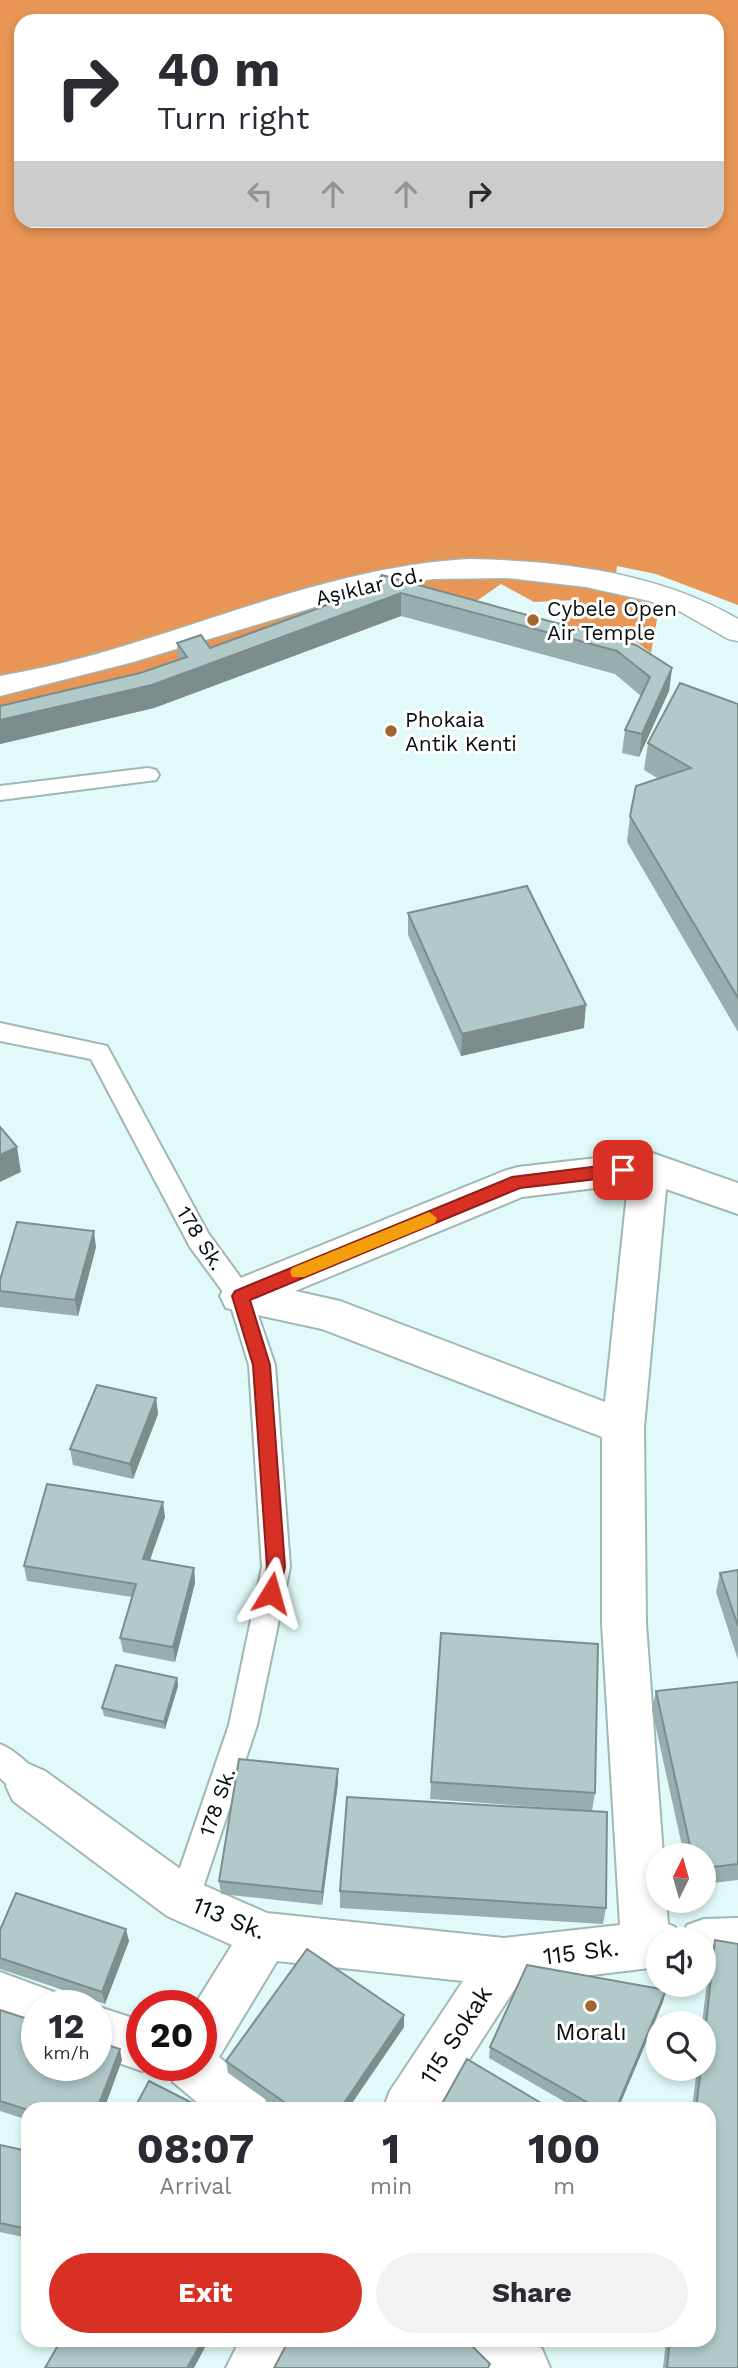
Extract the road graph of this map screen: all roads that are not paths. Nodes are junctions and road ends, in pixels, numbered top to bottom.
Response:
1 (738, 632) edge
2 (0, 686) edge
3 (148, 775) dead end
4 (0, 793) edge
5 (0, 1032) edge
6 (649, 1167) junction
7 (738, 1199) edge
8 (240, 1296) junction
9 (623, 1427) junction
10 (14, 1772) edge
11 (184, 1900) junction
12 (651, 1927) edge
13 (265, 1936) junction
14 (738, 1941) edge
15 (716, 1942) edge
16 (646, 1945) edge
17 (504, 1962) junction
18 (0, 1996) edge
19 (21, 2003) edge
20 (217, 2014) edge
21 (210, 2081) edge
22 (235, 2102) edge
23 (413, 2102) edge
24 (265, 2347) edge
25 (502, 2347) edge
26 (253, 2368) edge
27 (523, 2368) edge

1 - 2 street, Aşıklar Cd.
3 - 4 lane
5 - 8 lane, 178 Sk.
6 - 7 street
6 - 8 street
6 - 9 street
8 - 9 street
8 - 11 lane, 178 Sk.
9 - 12 street
10 - 11 street, 113 Sk.
11 - 13 street, 113 Sk.
13 - 17 street, 113 Sk.
13 - 20 street
14 - 15 street
16 - 17 street, 115 Sk.
17 - 23 street, 115 Sokak
18 - 19 street
21 - 22 street
24 - 26 street
25 - 27 street

